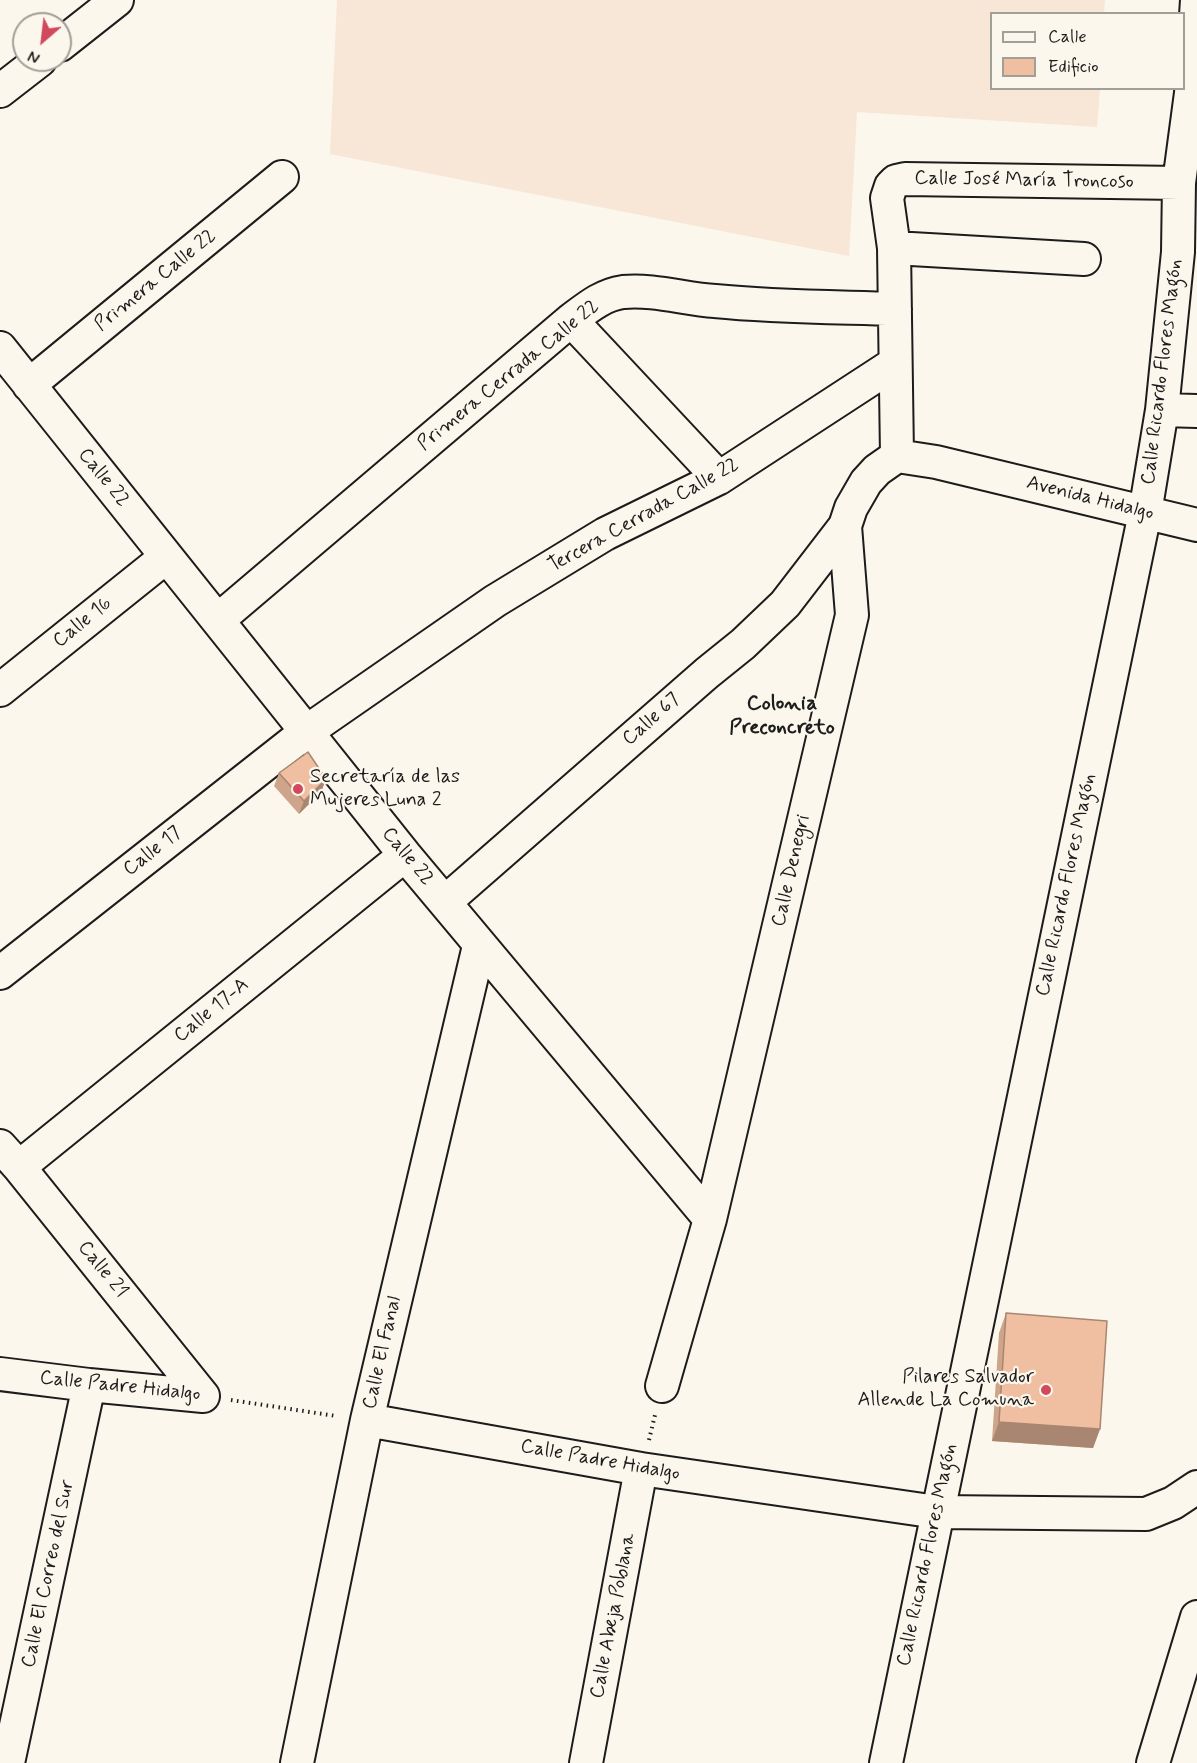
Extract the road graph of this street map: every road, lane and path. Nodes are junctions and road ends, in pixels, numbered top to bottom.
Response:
1 (117, 0) edge
2 (1197, 0) edge
3 (72, 36) edge
4 (25, 72) edge
5 (0, 91) edge
6 (1194, 93) edge
7 (282, 177) dead end
8 (1179, 183) junction
9 (894, 248) junction
10 (1187, 252) edge
11 (1084, 259) dead end
12 (895, 309) junction
13 (571, 320) junction
14 (894, 364) junction
15 (11, 370) edge
16 (1162, 410) junction
17 (1197, 411) edge
18 (897, 456) junction
19 (719, 478) junction
20 (1145, 513) junction
21 (845, 525) junction
22 (1197, 525) edge
23 (166, 557) junction
24 (218, 620) junction
25 (0, 690) edge
26 (306, 732) junction
27 (405, 855) junction
28 (445, 902) junction
29 (479, 945) junction
30 (0, 973) edge
31 (10, 1156) edge
32 (710, 1219) junction
33 (0, 1374) edge
34 (89, 1385) junction
35 (662, 1386) joint
36 (203, 1395) junction
37 (367, 1420) junction
38 (641, 1469) junction
39 (1197, 1487) edge
40 (937, 1512) junction
41 (1197, 1617) edge
42 (8, 1763) edge
43 (297, 1763) edge
44 (586, 1763) edge
45 (886, 1763) edge
46 (1153, 1763) edge

1 - 3 street
2 - 6 street, Calle Ricardo Flores Magón
4 - 5 street
6 - 8 street, Calle Ricardo Flores Magón
7 - 15 street, Primera Calle 22
8 - 9 street, Calle José María Troncoso
8 - 10 street, Calle Ricardo Flores Magón
9 - 11 street
9 - 12 street, Calle José María Troncoso
10 - 16 street, Calle Ricardo Flores Magón
12 - 13 street, Primera Cerrada Calle 22
12 - 14 street, Calle José María Troncoso
13 - 19 street
13 - 24 street, Primera Cerrada Calle 22
14 - 18 street, Calle José María Troncoso
14 - 19 street, Tercera Cerrada Calle 22
15 - 23 street, Calle 22
16 - 17 street
16 - 20 street, Calle Ricardo Flores Magón
18 - 20 street, Avenida Hidalgo
18 - 21 street, Calle Denegri
19 - 26 street, Tercera Cerrada Calle 22
20 - 22 street, Avenida Hidalgo
20 - 40 street, Calle Ricardo Flores Magón
21 - 28 street, Calle 67
21 - 32 street, Calle Denegri
23 - 24 street, Calle 22
23 - 25 street, Calle 16
24 - 26 street, Calle 22
26 - 27 street, Calle 22
26 - 30 street, Calle 17
27 - 28 street, Calle 22
27 - 31 street, Calle 17-A
28 - 29 street, Calle 22
29 - 32 street, Calle 22
29 - 37 street, Calle El Fanal
31 - 36 street, Calle 21
32 - 35 street, Calle Denegri
33 - 34 street, Calle Padre Hidalgo
34 - 36 street, Calle Padre Hidalgo
34 - 42 street, Calle El Correo del Sur
35 - 38 path
36 - 37 path, Calle Padre Hidalgo
37 - 38 street, Calle Padre Hidalgo
37 - 43 street, Calle El Fanal
38 - 40 street, Calle Padre Hidalgo
38 - 44 street, Calle Abeja Poblana
39 - 40 street, Calle Padre Hidalgo
40 - 45 street, Calle Ricardo Flores Magón
41 - 46 street

